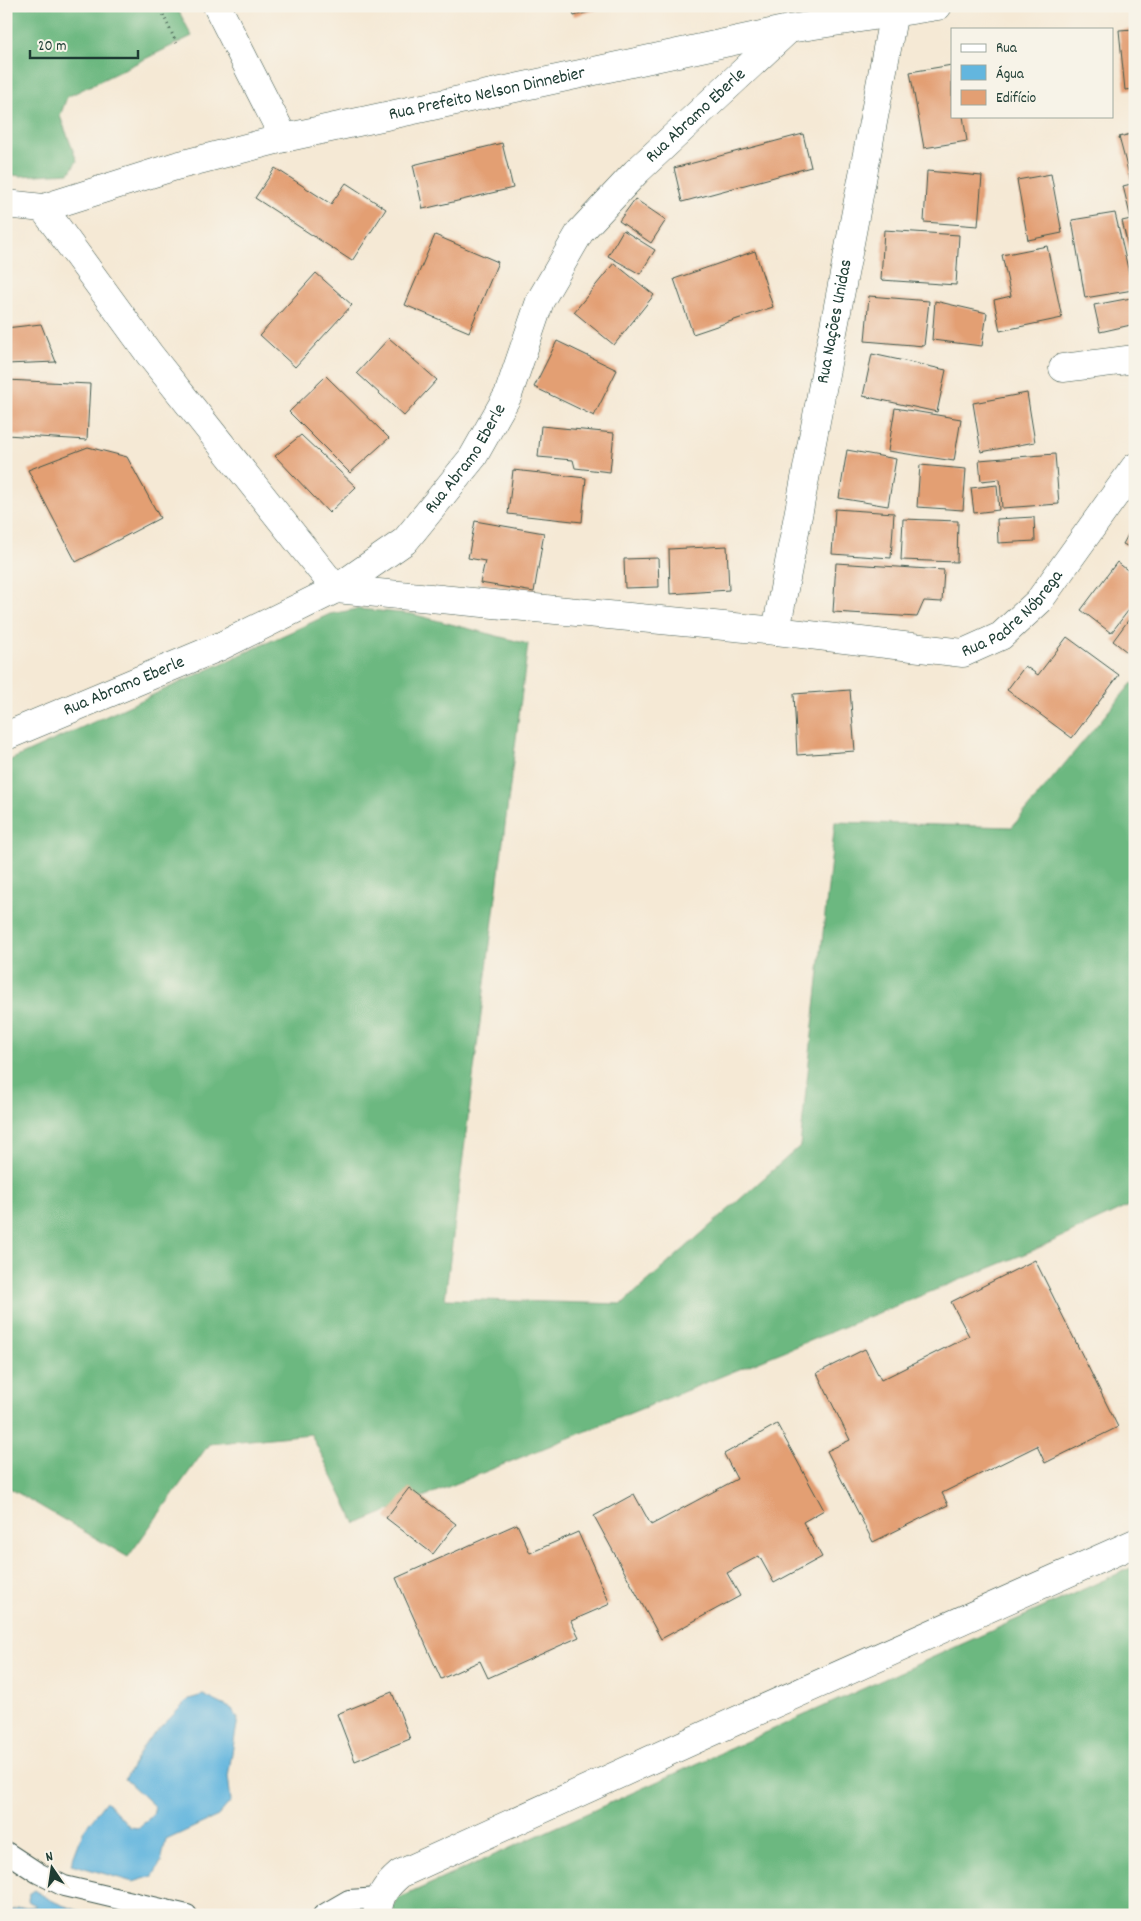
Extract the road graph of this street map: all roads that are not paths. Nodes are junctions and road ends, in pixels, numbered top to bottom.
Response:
1 (216, 6) edge
2 (938, 6) edge
3 (894, 12) junction
4 (788, 29) junction
5 (284, 138) junction
6 (6, 204) edge
7 (43, 208) junction
8 (1135, 359) edge
9 (1063, 368) dead end
10 (1135, 467) edge
11 (336, 589) junction
12 (776, 631) junction
13 (6, 736) edge
14 (1135, 1543) edge
15 (8, 1852) edge
16 (378, 1906) edge
17 (187, 1915) edge
18 (323, 1915) edge

1 - 5 street
2 - 3 street, Rua Prefeito Nelson Dinnebier
3 - 4 street, Rua Prefeito Nelson Dinnebier
3 - 12 street, Rua Nações Unidas
4 - 5 street, Rua Prefeito Nelson Dinnebier
4 - 11 street, Rua Abramo Eberle
5 - 7 street, Rua Prefeito Nelson Dinnebier
6 - 7 street
7 - 11 street
8 - 9 street
10 - 12 street, Rua Padre Nóbrega
11 - 12 street, Rua Padre Nóbrega
11 - 13 street, Rua Abramo Eberle
14 - 16 street
15 - 17 lane
16 - 18 lane

